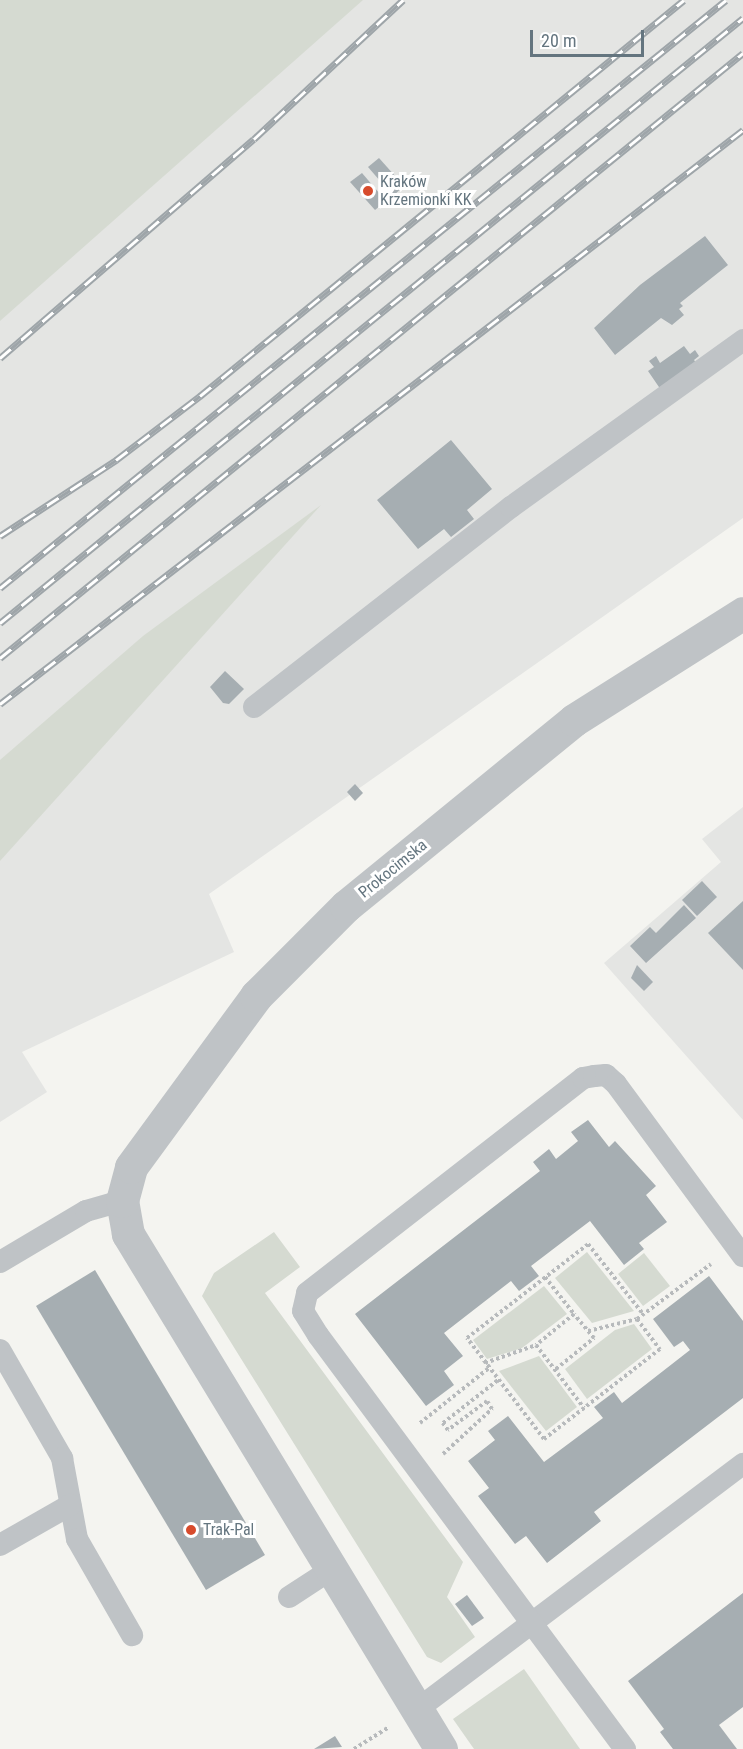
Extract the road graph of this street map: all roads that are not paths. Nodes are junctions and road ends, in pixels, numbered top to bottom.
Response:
1 (743, 339) edge
2 (743, 613) edge
3 (254, 707) dead end
4 (123, 1201) junction
5 (739, 1251) edge
6 (0, 1262) edge
7 (0, 1350) edge
8 (743, 1464) edge
9 (70, 1505) junction
10 (0, 1545) edge
11 (332, 1569) junction
12 (290, 1597) dead end
13 (533, 1621) junction
14 (132, 1635) dead end
15 (408, 1715) junction
16 (441, 1749) edge
17 (625, 1749) edge

1 - 3 lane
2 - 4 street, Prokocimska
4 - 6 lane
4 - 11 street
5 - 13 lane
7 - 9 lane
8 - 13 lane
9 - 10 lane
9 - 14 lane
11 - 12 lane
11 - 15 street
13 - 15 lane
13 - 17 lane
15 - 16 street

